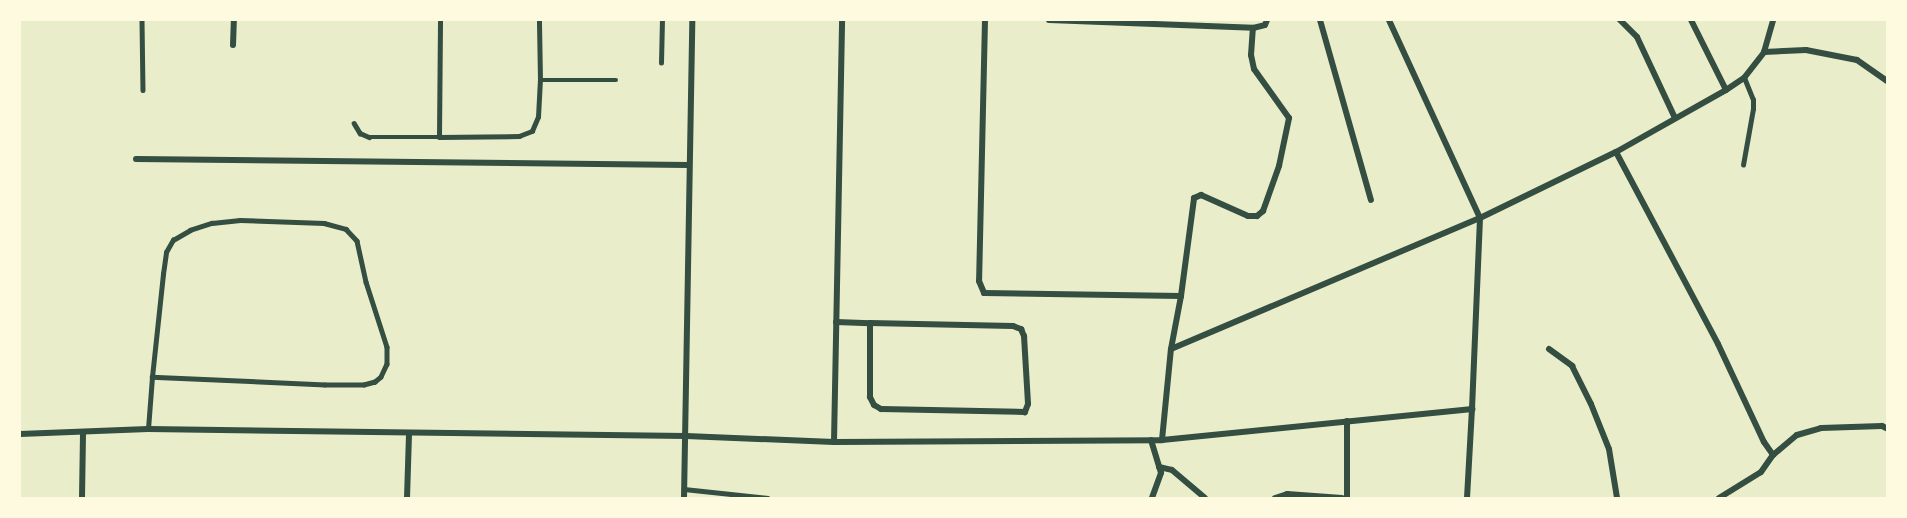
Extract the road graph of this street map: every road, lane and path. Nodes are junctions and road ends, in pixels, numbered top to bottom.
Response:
1 (142, 20) edge
2 (234, 20) edge
3 (440, 20) edge
4 (539, 20) edge
5 (662, 20) edge
6 (692, 20) edge
7 (842, 20) edge
8 (985, 20) edge
9 (1049, 20) edge
10 (1268, 20) edge
11 (1320, 20) edge
12 (1389, 20) edge
13 (1620, 20) edge
14 (1691, 20) edge
15 (1773, 20) edge
16 (1253, 28) junction
17 (233, 45) dead end
18 (1764, 52) junction
19 (661, 63) dead end
20 (1744, 78) junction
21 (540, 80) junction
22 (616, 80) dead end
23 (1887, 80) edge
24 (143, 90) dead end
25 (1726, 90) junction
26 (1675, 118) junction
27 (354, 123) dead end
28 (439, 137) junction
29 (1616, 152) junction
30 (136, 159) dead end
31 (688, 165) junction
32 (1743, 165) dead end
33 (1371, 200) dead end
34 (1480, 218) junction
35 (1181, 296) junction
36 (836, 322) junction
37 (870, 323) junction
38 (1171, 349) junction
39 (1549, 349) dead end
40 (152, 377) junction
41 (1472, 408) junction
42 (1347, 421) junction
43 (148, 429) junction
44 (1887, 429) edge
45 (83, 432) junction
46 (409, 433) junction
47 (20, 435) edge
48 (686, 435) junction
49 (1151, 440) junction
50 (1162, 440) junction
51 (834, 442) junction
52 (1773, 455) junction
53 (1159, 466) junction
54 (684, 489) junction
55 (82, 498) edge
56 (407, 498) edge
57 (684, 498) edge
58 (768, 498) edge
59 (1152, 498) edge
60 (1204, 498) edge
61 (1275, 498) edge
62 (1342, 498) edge
63 (1347, 498) edge
64 (1467, 498) edge
65 (1617, 498) edge
66 (1719, 498) edge

1 - 24 lane
2 - 17 street
3 - 28 lane
4 - 21 lane
5 - 19 lane
6 - 31 street
7 - 36 street
8 - 35 street
9 - 16 street
10 - 16 street
11 - 33 street
12 - 34 street
13 - 26 street
14 - 25 street
15 - 18 street
16 - 35 street
18 - 20 street
18 - 23 street
20 - 25 street
20 - 32 lane
21 - 22 lane
21 - 28 lane
25 - 26 street
26 - 29 street
27 - 28 lane
29 - 34 street
29 - 52 street
30 - 31 street
31 - 48 street
34 - 38 street
34 - 41 street
35 - 38 street
36 - 37 street
36 - 51 street
37 - 37 street
38 - 50 street
39 - 65 street
40 - 40 lane
40 - 43 lane
41 - 42 street
41 - 64 street
42 - 50 street
42 - 63 street
43 - 45 street
43 - 46 street
44 - 52 street
45 - 47 street
45 - 55 street
46 - 48 street
46 - 56 street
48 - 51 street
48 - 54 street
49 - 50 street
49 - 51 street
49 - 53 street
52 - 66 street
53 - 59 street
53 - 60 street
54 - 57 street
54 - 58 lane
61 - 62 street

